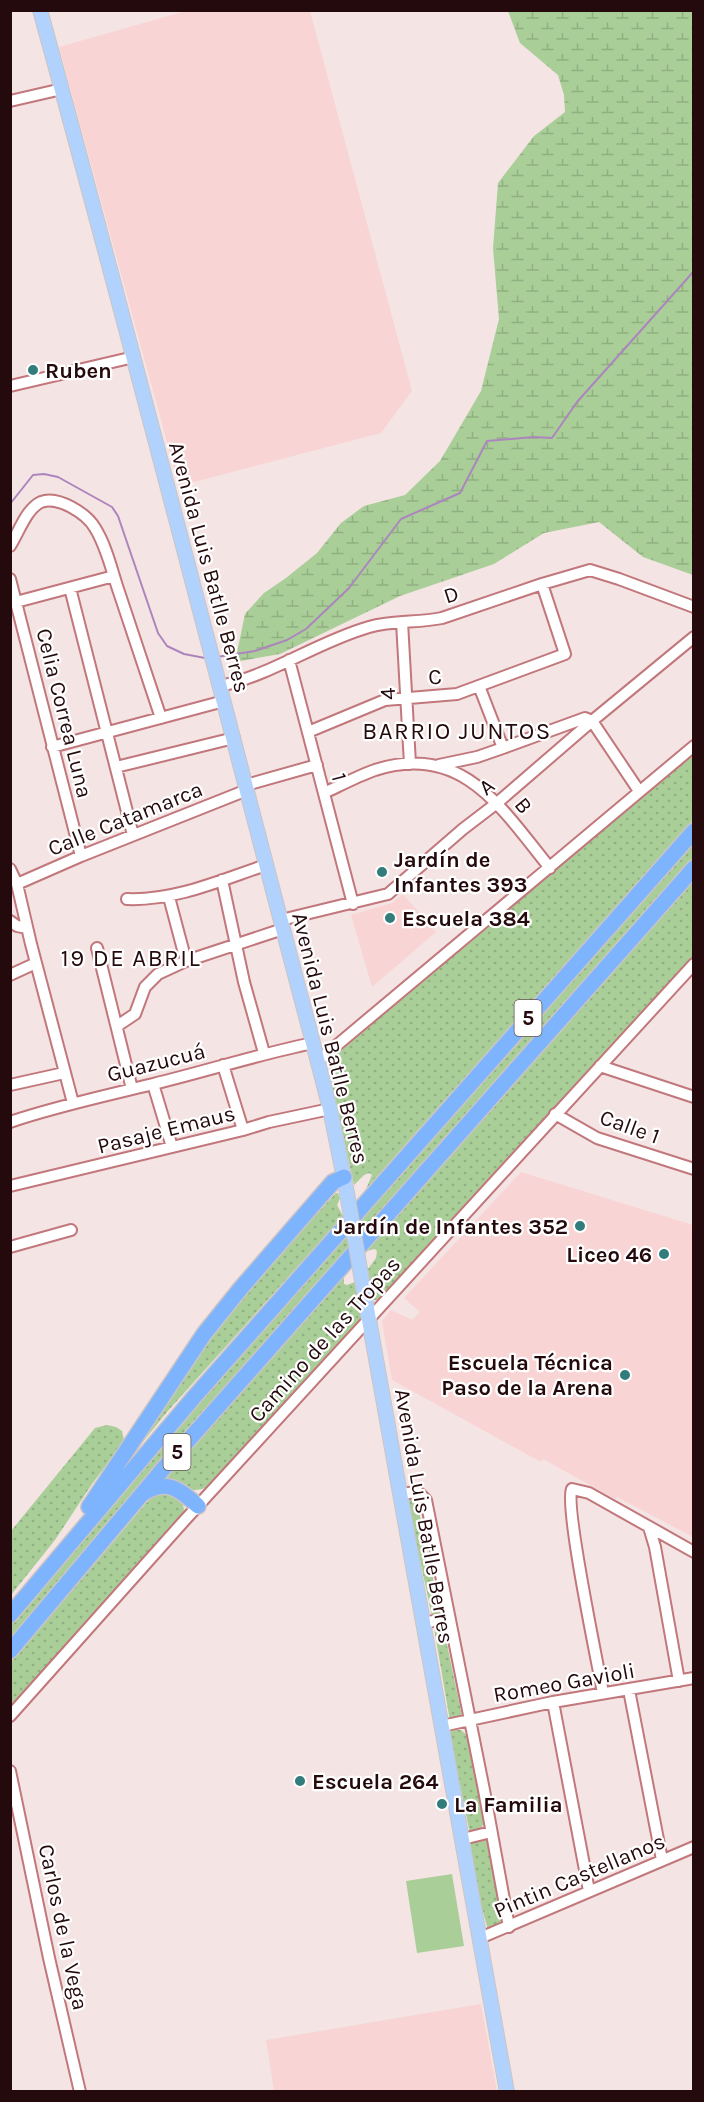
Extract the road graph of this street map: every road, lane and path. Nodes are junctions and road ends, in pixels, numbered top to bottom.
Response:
1 (40, 10) edge
2 (62, 89) junction
3 (10, 101) edge
4 (134, 357) junction
5 (10, 386) edge
6 (10, 546) edge
7 (114, 576) junction
8 (10, 579) edge
9 (542, 584) junction
10 (70, 588) junction
11 (16, 602) junction
12 (693, 607) edge
13 (402, 622) junction
14 (693, 637) edge
15 (289, 660) junction
16 (220, 686) junction
17 (479, 686) junction
18 (407, 697) junction
19 (224, 701) junction
20 (161, 718) junction
21 (592, 721) junction
22 (107, 732) junction
23 (308, 732) junction
24 (234, 738) junction
25 (693, 746) edge
26 (52, 747) junction
27 (503, 748) junction
28 (410, 764) junction
29 (317, 765) junction
30 (439, 765) junction
31 (116, 767) junction
32 (247, 787) junction
33 (639, 792) junction
34 (324, 793) junction
35 (497, 803) junction
36 (693, 831) edge
37 (133, 835) junction
38 (81, 856) junction
39 (266, 865) junction
40 (550, 868) junction
41 (693, 868) edge
42 (10, 869) edge
43 (222, 880) junction
44 (17, 884) junction
45 (169, 897) junction
46 (127, 899) dead end
47 (352, 904) junction
48 (282, 924) junction
49 (16, 926) edge
50 (236, 945) junction
51 (97, 948) dead end
52 (186, 961) junction
53 (36, 963) junction
54 (691, 970) edge
55 (10, 975) edge
56 (117, 1026) junction
57 (313, 1043) junction
58 (264, 1053) junction
59 (318, 1061) junction
60 (223, 1065) junction
61 (600, 1066) junction
62 (64, 1073) junction
63 (153, 1084) junction
64 (10, 1085) edge
65 (132, 1089) junction
66 (693, 1097) edge
67 (72, 1102) junction
68 (330, 1109) junction
69 (555, 1114) junction
70 (10, 1122) edge
71 (243, 1130) junction
72 (172, 1147) junction
73 (693, 1169) edge
74 (344, 1176) junction
75 (10, 1186) edge
76 (71, 1230) dead end
77 (10, 1247) edge
78 (369, 1318) junction
79 (141, 1494) junction
80 (400, 1494) junction
81 (198, 1506) junction
82 (649, 1527) junction
83 (693, 1552) edge
84 (58, 1558) junction
85 (10, 1615) edge
86 (449, 1618) junction
87 (423, 1623) junction
88 (10, 1651) edge
89 (693, 1678) edge
90 (679, 1681) junction
91 (629, 1690) junction
92 (603, 1693) junction
93 (553, 1702) junction
94 (10, 1716) edge
95 (470, 1720) junction
96 (442, 1726) junction
97 (10, 1771) edge
98 (491, 1832) junction
99 (463, 1839) junction
100 (693, 1847) edge
101 (662, 1860) junction
102 (589, 1891) junction
103 (509, 1927) junction
104 (480, 1938) junction
105 (80, 2091) edge
106 (507, 2091) edge

1 - 2 main road, Avenida Luis Batlle Berres
2 - 3 street
2 - 4 main road, Avenida Luis Batlle Berres
4 - 5 street
4 - 16 main road, Avenida Luis Batlle Berres
6 - 7 street
7 - 10 street
7 - 20 street
8 - 11 street, Celia Correa Luna
9 - 12 street, D
9 - 13 street, D
9 - 17 street, C
10 - 11 street
10 - 22 street
11 - 26 street, Celia Correa Luna
13 - 15 street, D
13 - 18 street, 4
14 - 21 street, A
15 - 16 street, D
15 - 23 street, 1
16 - 19 main road, Avenida Luis Batlle Berres
17 - 18 street, C
17 - 27 street
18 - 23 street, C
18 - 28 street, 4
19 - 20 street
19 - 24 main road, Avenida Luis Batlle Berres
20 - 22 street
21 - 27 street
21 - 33 street
21 - 35 street, A
22 - 26 street
22 - 31 street
23 - 29 street, 1
24 - 31 street
24 - 32 main road, Avenida Luis Batlle Berres
25 - 33 street
26 - 38 street, Celia Correa Luna
27 - 30 street
28 - 30 street, B
28 - 34 street, B
29 - 32 street, Calle Catamarca
29 - 34 street, 1
30 - 35 street, B
31 - 37 street
32 - 37 street, Calle Catamarca
32 - 39 main road, Avenida Luis Batlle Berres
33 - 40 street
34 - 47 street, 1
35 - 40 street, B
35 - 47 street, A
36 - 84 highway, 5
37 - 38 street, Calle Catamarca
38 - 44 street, Calle Catamarca
39 - 43 street
39 - 48 main road, Avenida Luis Batlle Berres
40 - 59 street
41 - 79 highway, 5
42 - 44 street
43 - 45 street
43 - 50 street
44 - 49 street
45 - 46 street
45 - 52 street
47 - 48 street, A
48 - 50 street, A
48 - 57 main road, Avenida Luis Batlle Berres
49 - 53 street
50 - 52 street, A
50 - 58 street
51 - 56 street
52 - 56 street, A
53 - 55 street
53 - 62 street
54 - 61 street, Camino de las Tropas
56 - 65 street
57 - 58 street, Guazucuá
57 - 59 main road, Avenida Luis Batlle Berres
58 - 60 street, Guazucuá
59 - 68 main road, Avenida Luis Batlle Berres
60 - 63 street, Guazucuá
60 - 71 street
61 - 66 street
61 - 69 street, Camino de las Tropas
62 - 64 street
62 - 67 street
63 - 65 street, Guazucuá
63 - 72 street
65 - 67 street, Guazucuá
67 - 70 street, Guazucuá
68 - 71 street, Pasaje Emaus
68 - 74 main road, Avenida Luis Batlle Berres
69 - 73 street, Calle 1
69 - 78 street, Camino de las Tropas
71 - 72 street, Pasaje Emaus
72 - 75 street, Pasaje Emaus
74 - 78 main road, Avenida Luis Batlle Berres, bridge
74 - 84 highway
76 - 77 street
78 - 80 main road, Avenida Luis Batlle Berres
78 - 81 street, Camino de las Tropas
79 - 81 highway
79 - 88 highway, 5
80 - 86 street
80 - 87 main road, Avenida Luis Batlle Berres
81 - 94 street, Camino de las Tropas
82 - 83 street
82 - 90 street
82 - 92 street
84 - 85 highway, 5
86 - 87 street
86 - 95 street
87 - 96 main road, Avenida Luis Batlle Berres
89 - 90 street, Romeo Gavioli
90 - 91 street, Romeo Gavioli
91 - 92 street, Romeo Gavioli
91 - 101 street
92 - 93 street, Romeo Gavioli
93 - 95 street, Romeo Gavioli
93 - 102 street
95 - 96 street, Romeo Gavioli
95 - 98 street
96 - 99 main road, Avenida Luis Batlle Berres
97 - 105 street, Carlos de la Vega
98 - 99 street
98 - 103 street
99 - 104 main road, Avenida Luis Batlle Berres
100 - 101 street, Pintin Castellanos
101 - 102 street, Pintin Castellanos
102 - 103 street, Pintin Castellanos
103 - 104 street, Pintin Castellanos
104 - 106 main road, Avenida Luis Batlle Berres

